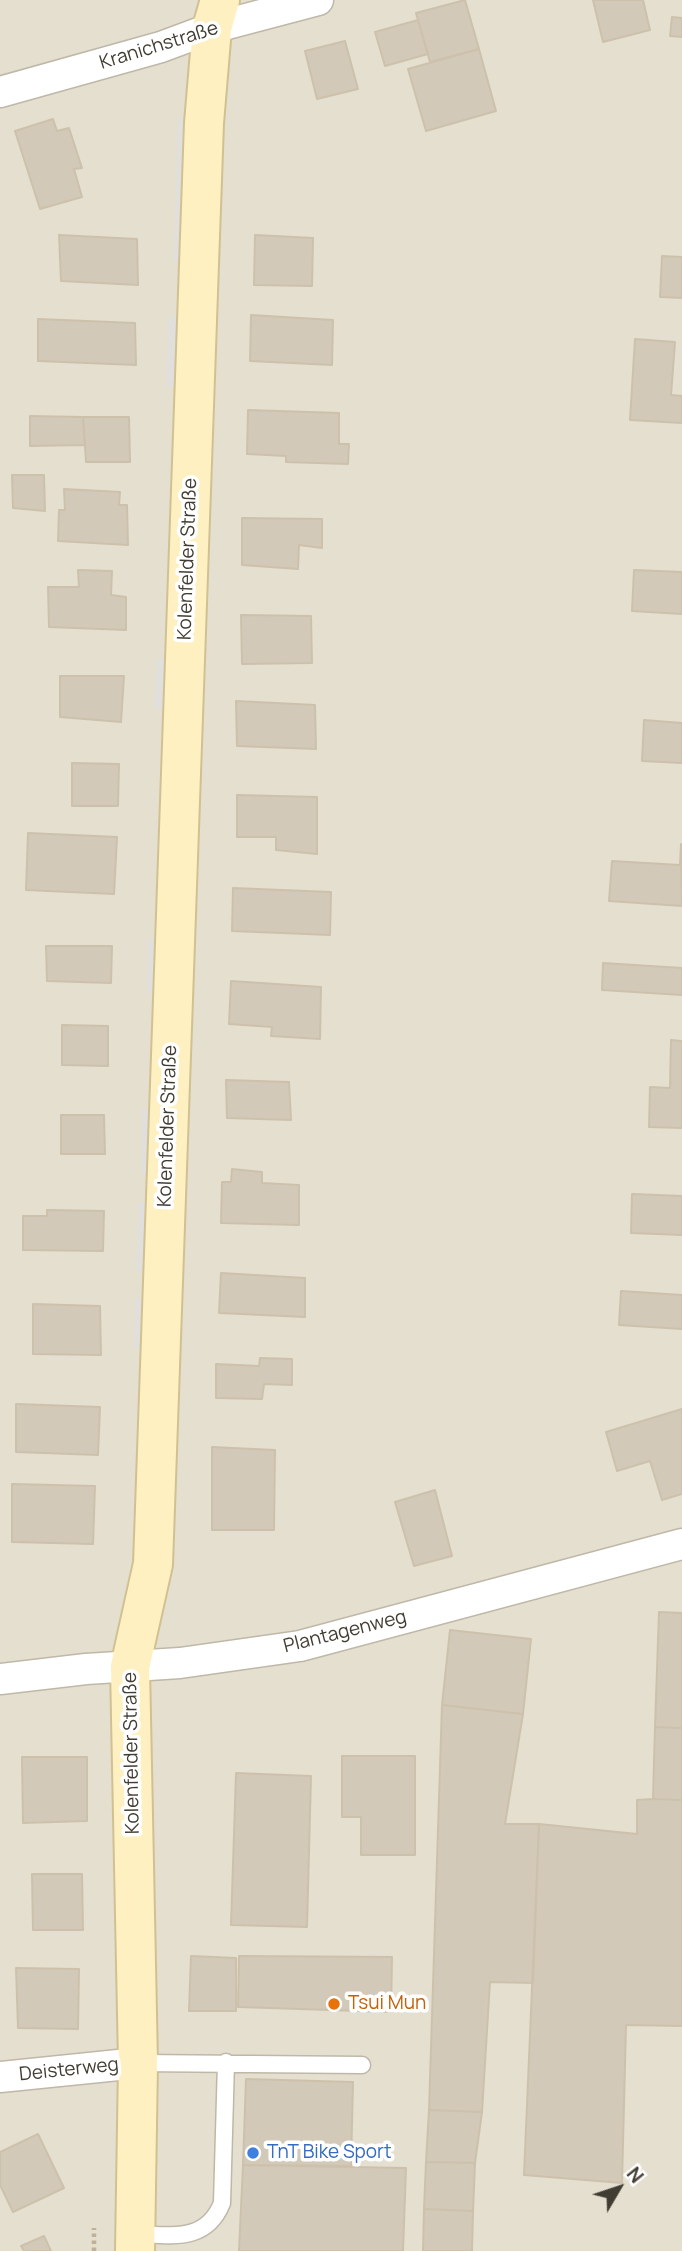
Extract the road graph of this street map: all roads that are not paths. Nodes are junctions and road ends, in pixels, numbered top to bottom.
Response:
1 (318, 0) edge
2 (216, 14) edge
3 (0, 92) edge
4 (682, 1544) edge
5 (130, 1667) junction
6 (0, 1679) edge
7 (226, 2062) junction
8 (138, 2063) junction
9 (362, 2065) dead end
10 (0, 2077) edge
11 (135, 2243) edge

1 - 2 street, Kranichstraße
2 - 3 street, Kranichstraße
2 - 5 main road, Kolenfelder Straße
4 - 5 street, Plantagenweg
5 - 6 street, Plantagenweg
5 - 8 main road, Kolenfelder Straße
7 - 8 lane
7 - 9 lane
7 - 11 lane
8 - 10 street, Deisterweg
8 - 11 main road, Kolenfelder Straße

